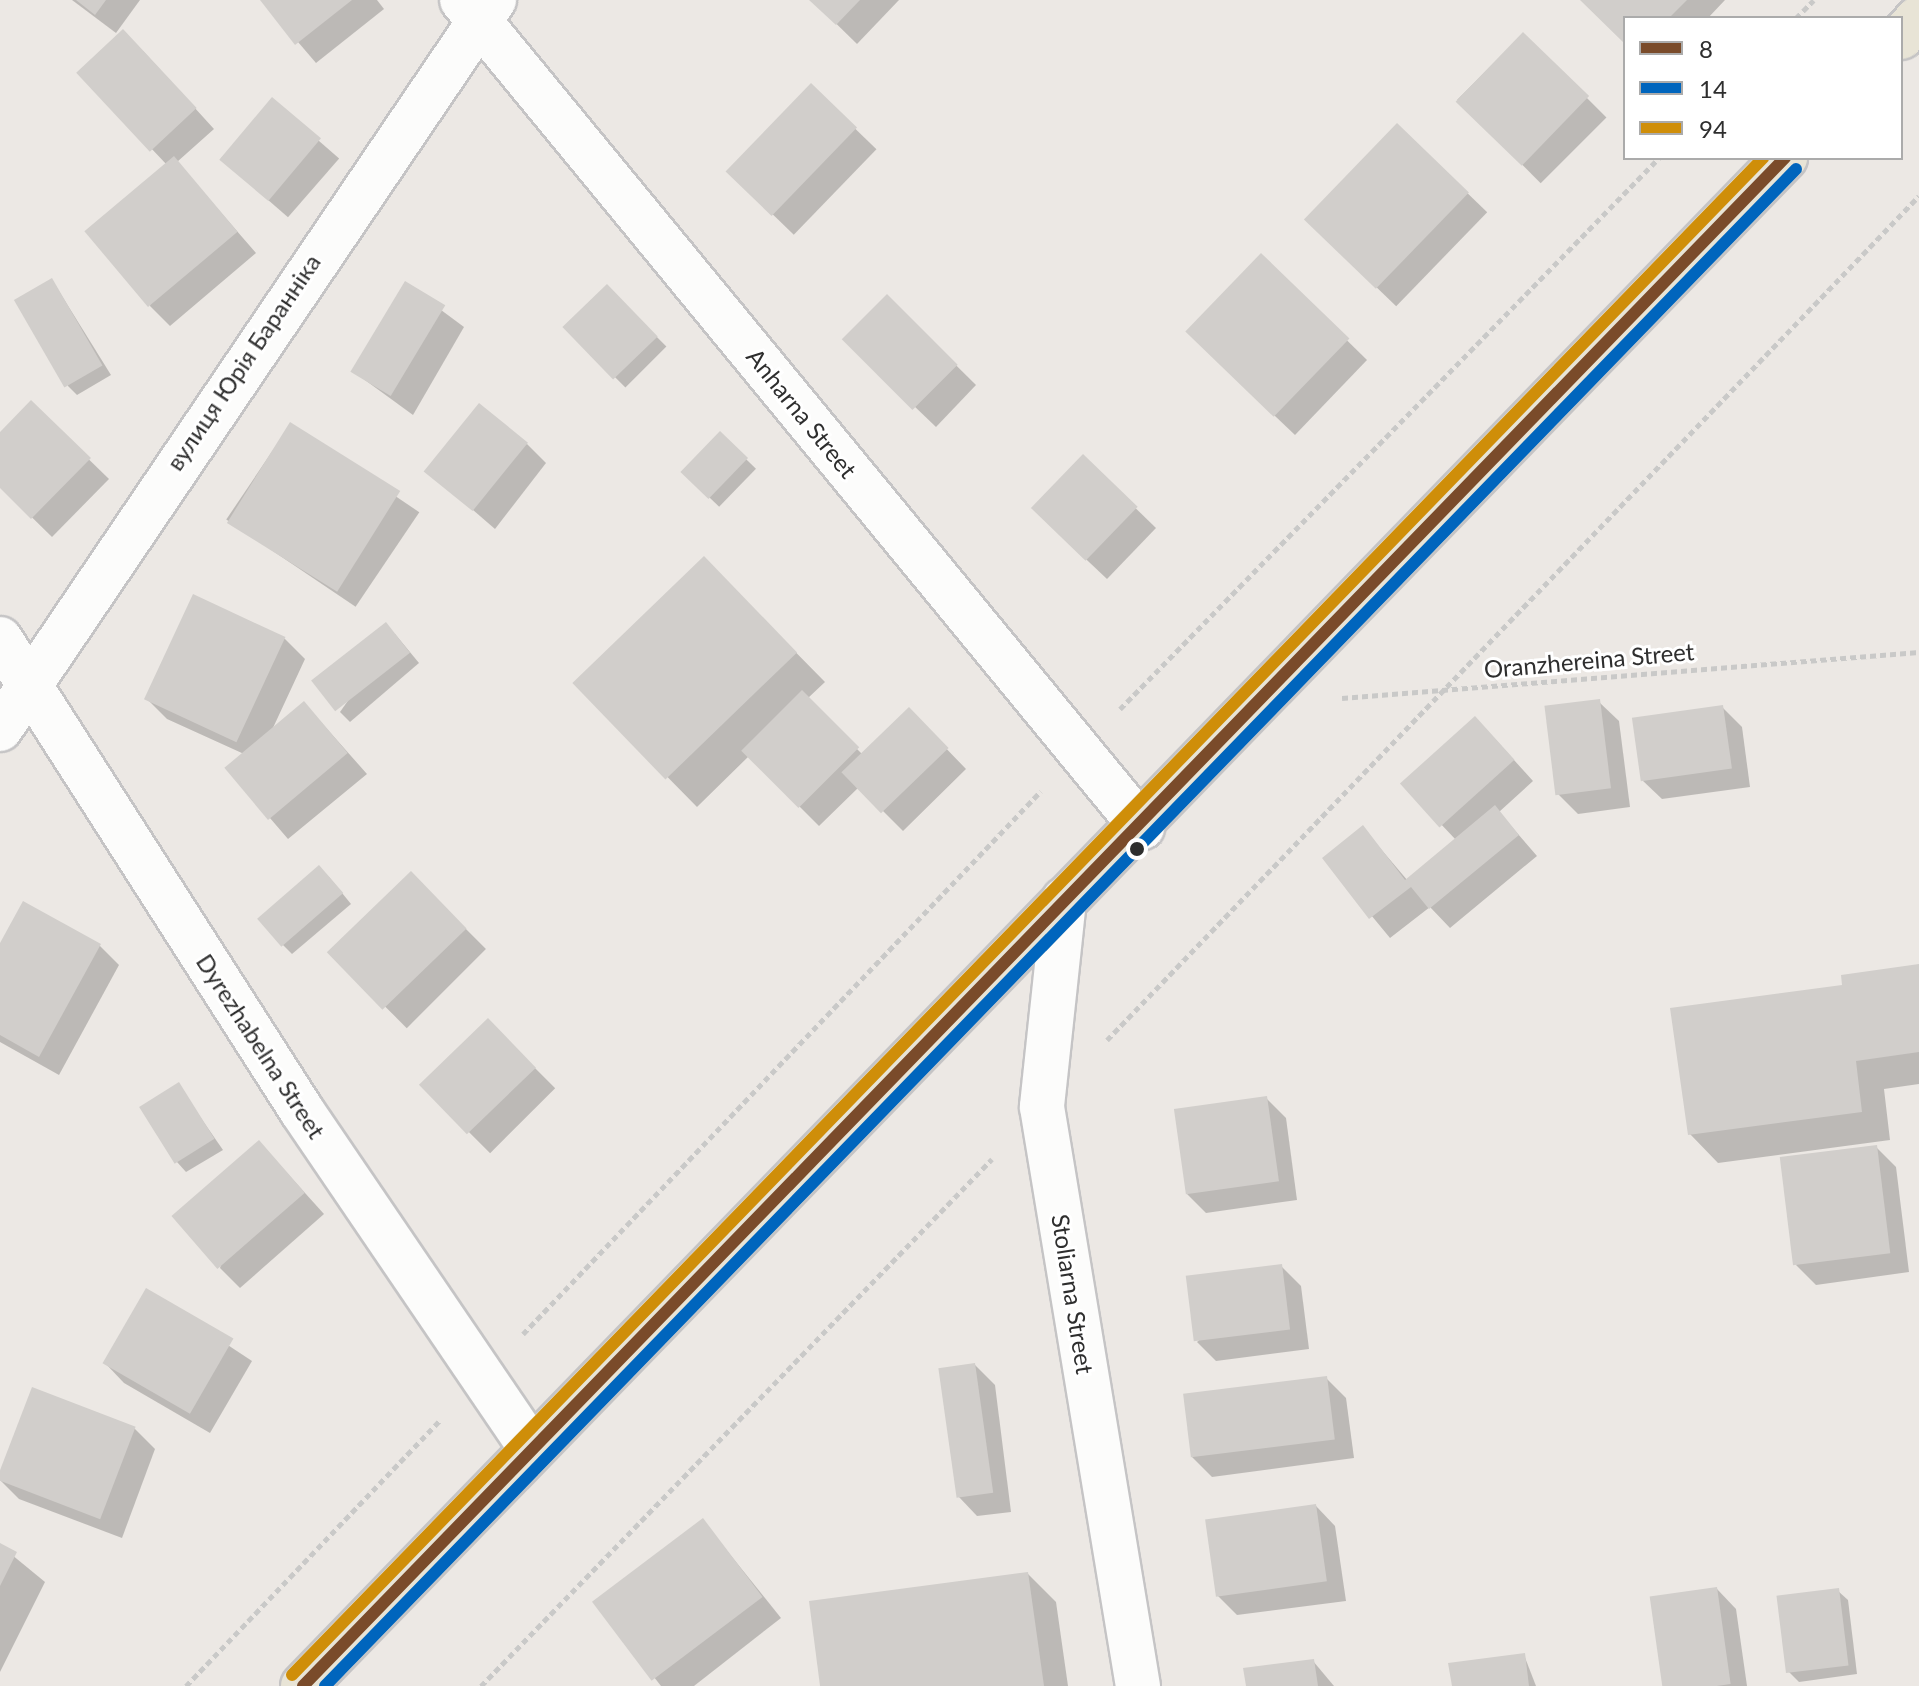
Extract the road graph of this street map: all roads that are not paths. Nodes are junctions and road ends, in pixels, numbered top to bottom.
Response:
1 (477, 6) edge
2 (1919, 18) edge
3 (1903, 35) edge
4 (1783, 160) edge
5 (0, 639) edge
6 (25, 683) junction
7 (0, 729) edge
8 (1142, 827) junction
9 (1064, 900) junction
10 (531, 1448) junction
11 (303, 1686) edge
12 (1138, 1686) edge

1 - 6 street, вулиця Юрія Баранніка
1 - 8 street, Anharna Street
2 - 3 main road
4 - 8 main road
5 - 6 street, Dyrezhabelna Street
6 - 7 street, вулиця Юрія Баранніка
6 - 10 street, Dyrezhabelna Street
8 - 9 main road
9 - 10 main road
9 - 12 street, Stoliarna Street
10 - 11 main road

